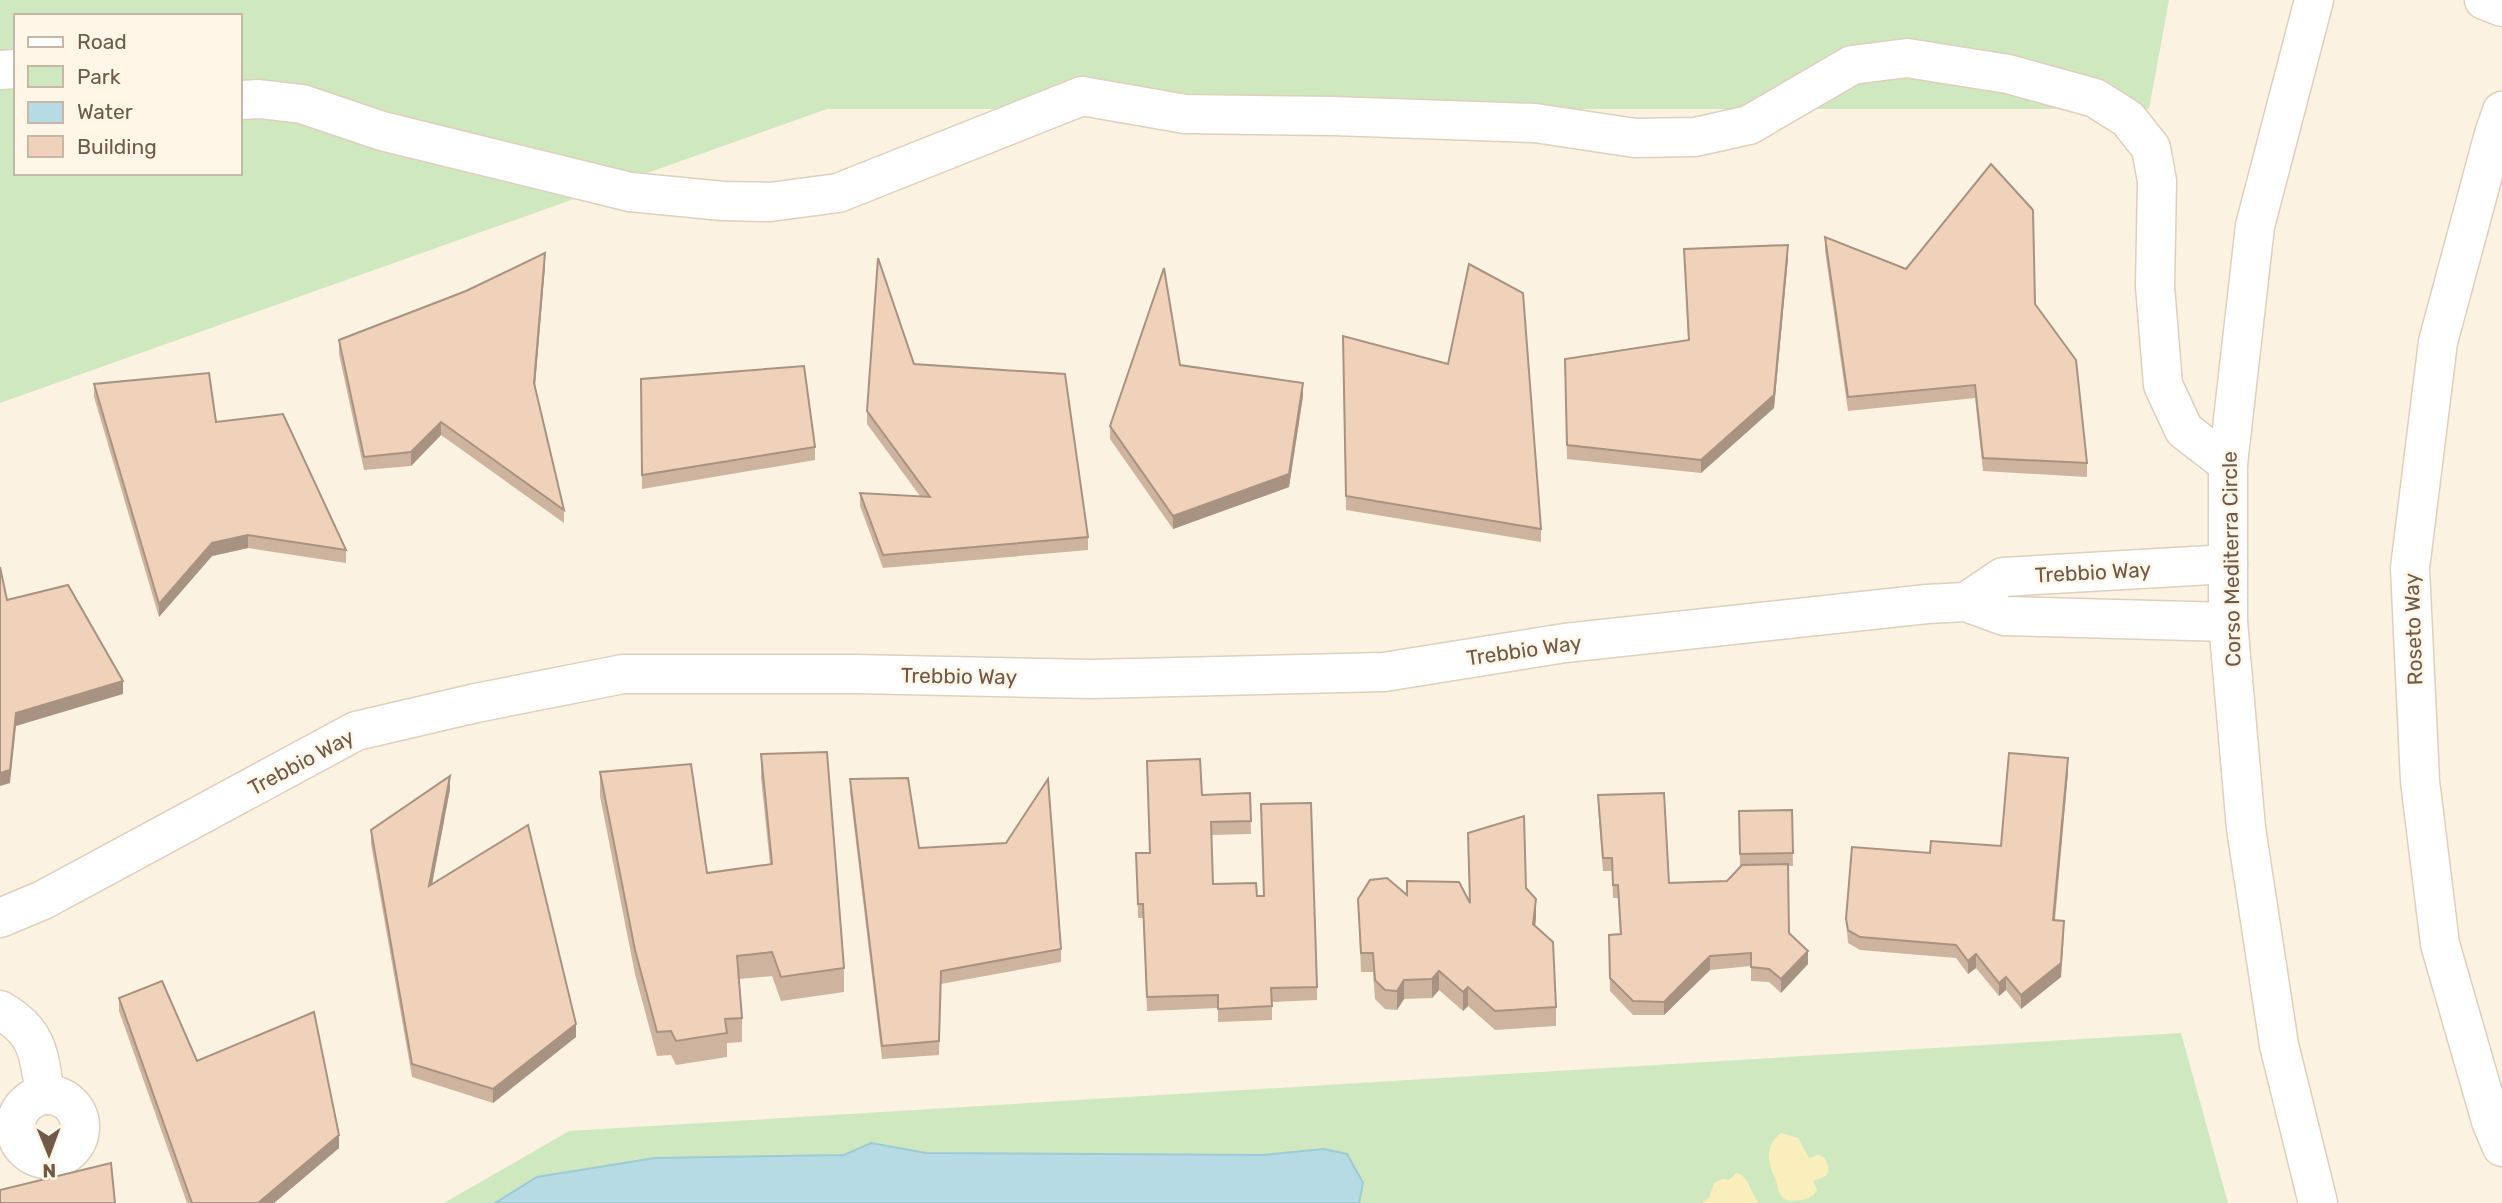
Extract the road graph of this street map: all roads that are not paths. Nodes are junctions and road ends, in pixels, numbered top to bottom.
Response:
1 (2314, 0) edge
2 (2484, 0) edge
3 (2502, 7) edge
4 (242, 100) edge
5 (2502, 111) edge
6 (2228, 464) junction
7 (2228, 565) junction
8 (1966, 602) junction
9 (2228, 622) junction
10 (0, 918) edge
11 (0, 1010) edge
12 (45, 1095) dead end
13 (2502, 1147) edge
14 (2318, 1203) edge

1 - 6 street, Corso Mediterra Circle
2 - 3 street
4 - 6 street
5 - 13 street, Roseto Way
6 - 7 street, Corso Mediterra Circle
7 - 8 street, Trebbio Way
7 - 9 street, Corso Mediterra Circle
8 - 9 street, Trebbio Way
8 - 10 street, Trebbio Way
9 - 14 street, Corso Mediterra Circle
11 - 12 street

